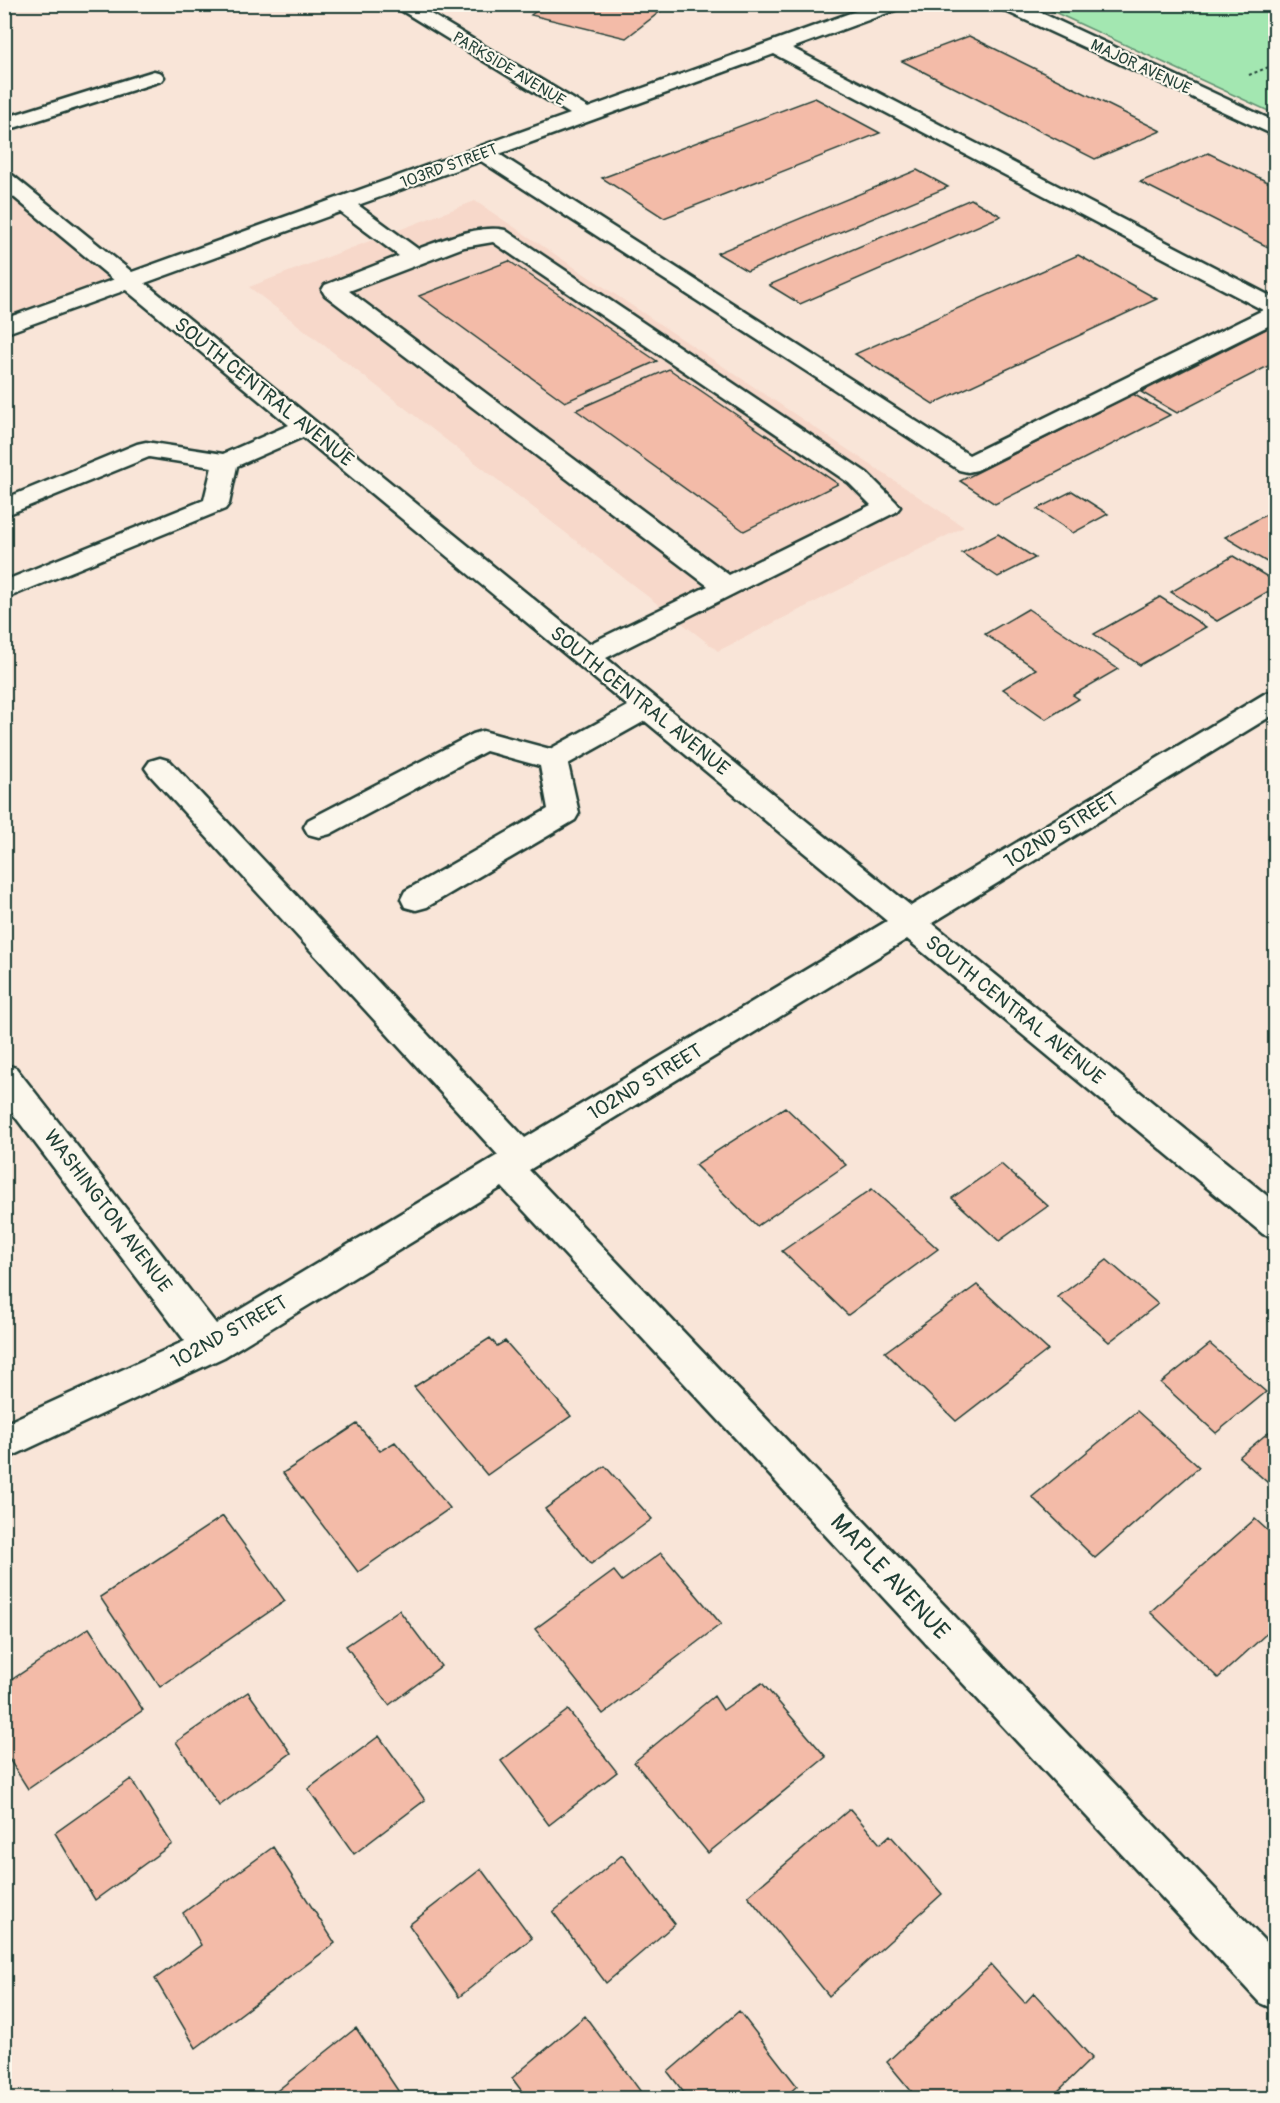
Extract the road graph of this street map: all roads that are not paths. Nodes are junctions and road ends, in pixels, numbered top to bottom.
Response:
1 (400, 4) edge
2 (894, 4) edge
3 (1006, 4) edge
4 (776, 47) junction
5 (154, 77) dead end
6 (587, 116) junction
7 (4, 125) edge
8 (1275, 130) edge
9 (483, 153) junction
10 (4, 178) edge
11 (343, 204) junction
12 (415, 257) junction
13 (129, 281) junction
14 (1275, 308) edge
15 (1275, 313) edge
16 (4, 327) edge
17 (306, 427) junction
18 (226, 462) junction
19 (4, 508) edge
20 (727, 587) junction
21 (4, 591) edge
22 (586, 657) junction
23 (1275, 700) edge
24 (648, 707) junction
25 (554, 760) junction
26 (160, 768) dead end
27 (319, 826) dead end
28 (416, 899) dead end
29 (909, 922) junction
30 (4, 1077) edge
31 (513, 1163) junction
32 (1275, 1224) edge
33 (211, 1346) junction
34 (4, 1443) edge
35 (1275, 1987) edge

1 - 6 street, PARKSIDE AVENUE
2 - 4 street, 103RD STREET
3 - 8 street, MAJOR AVENUE
4 - 6 street, 103RD STREET
4 - 14 street
5 - 7 street
6 - 9 street, 103RD STREET
9 - 11 street, 103RD STREET
9 - 15 street
10 - 13 street, SOUTH CENTRAL AVENUE
11 - 12 street
11 - 13 street, 103RD STREET
12 - 20 street
12 - 20 street
13 - 16 street, 103RD STREET
13 - 17 street, SOUTH CENTRAL AVENUE
17 - 18 street
17 - 22 street, SOUTH CENTRAL AVENUE
18 - 19 street
18 - 21 street
20 - 22 street
22 - 24 street, SOUTH CENTRAL AVENUE
23 - 29 street, 102ND STREET
24 - 25 street
24 - 29 street, SOUTH CENTRAL AVENUE
25 - 27 street
25 - 28 street
26 - 31 street, MAPLE AVENUE
29 - 31 street, 102ND STREET
29 - 32 street, SOUTH CENTRAL AVENUE
30 - 33 street, WASHINGTON AVENUE
31 - 33 street, 102ND STREET
31 - 35 street, MAPLE AVENUE
33 - 34 street, 102ND STREET

